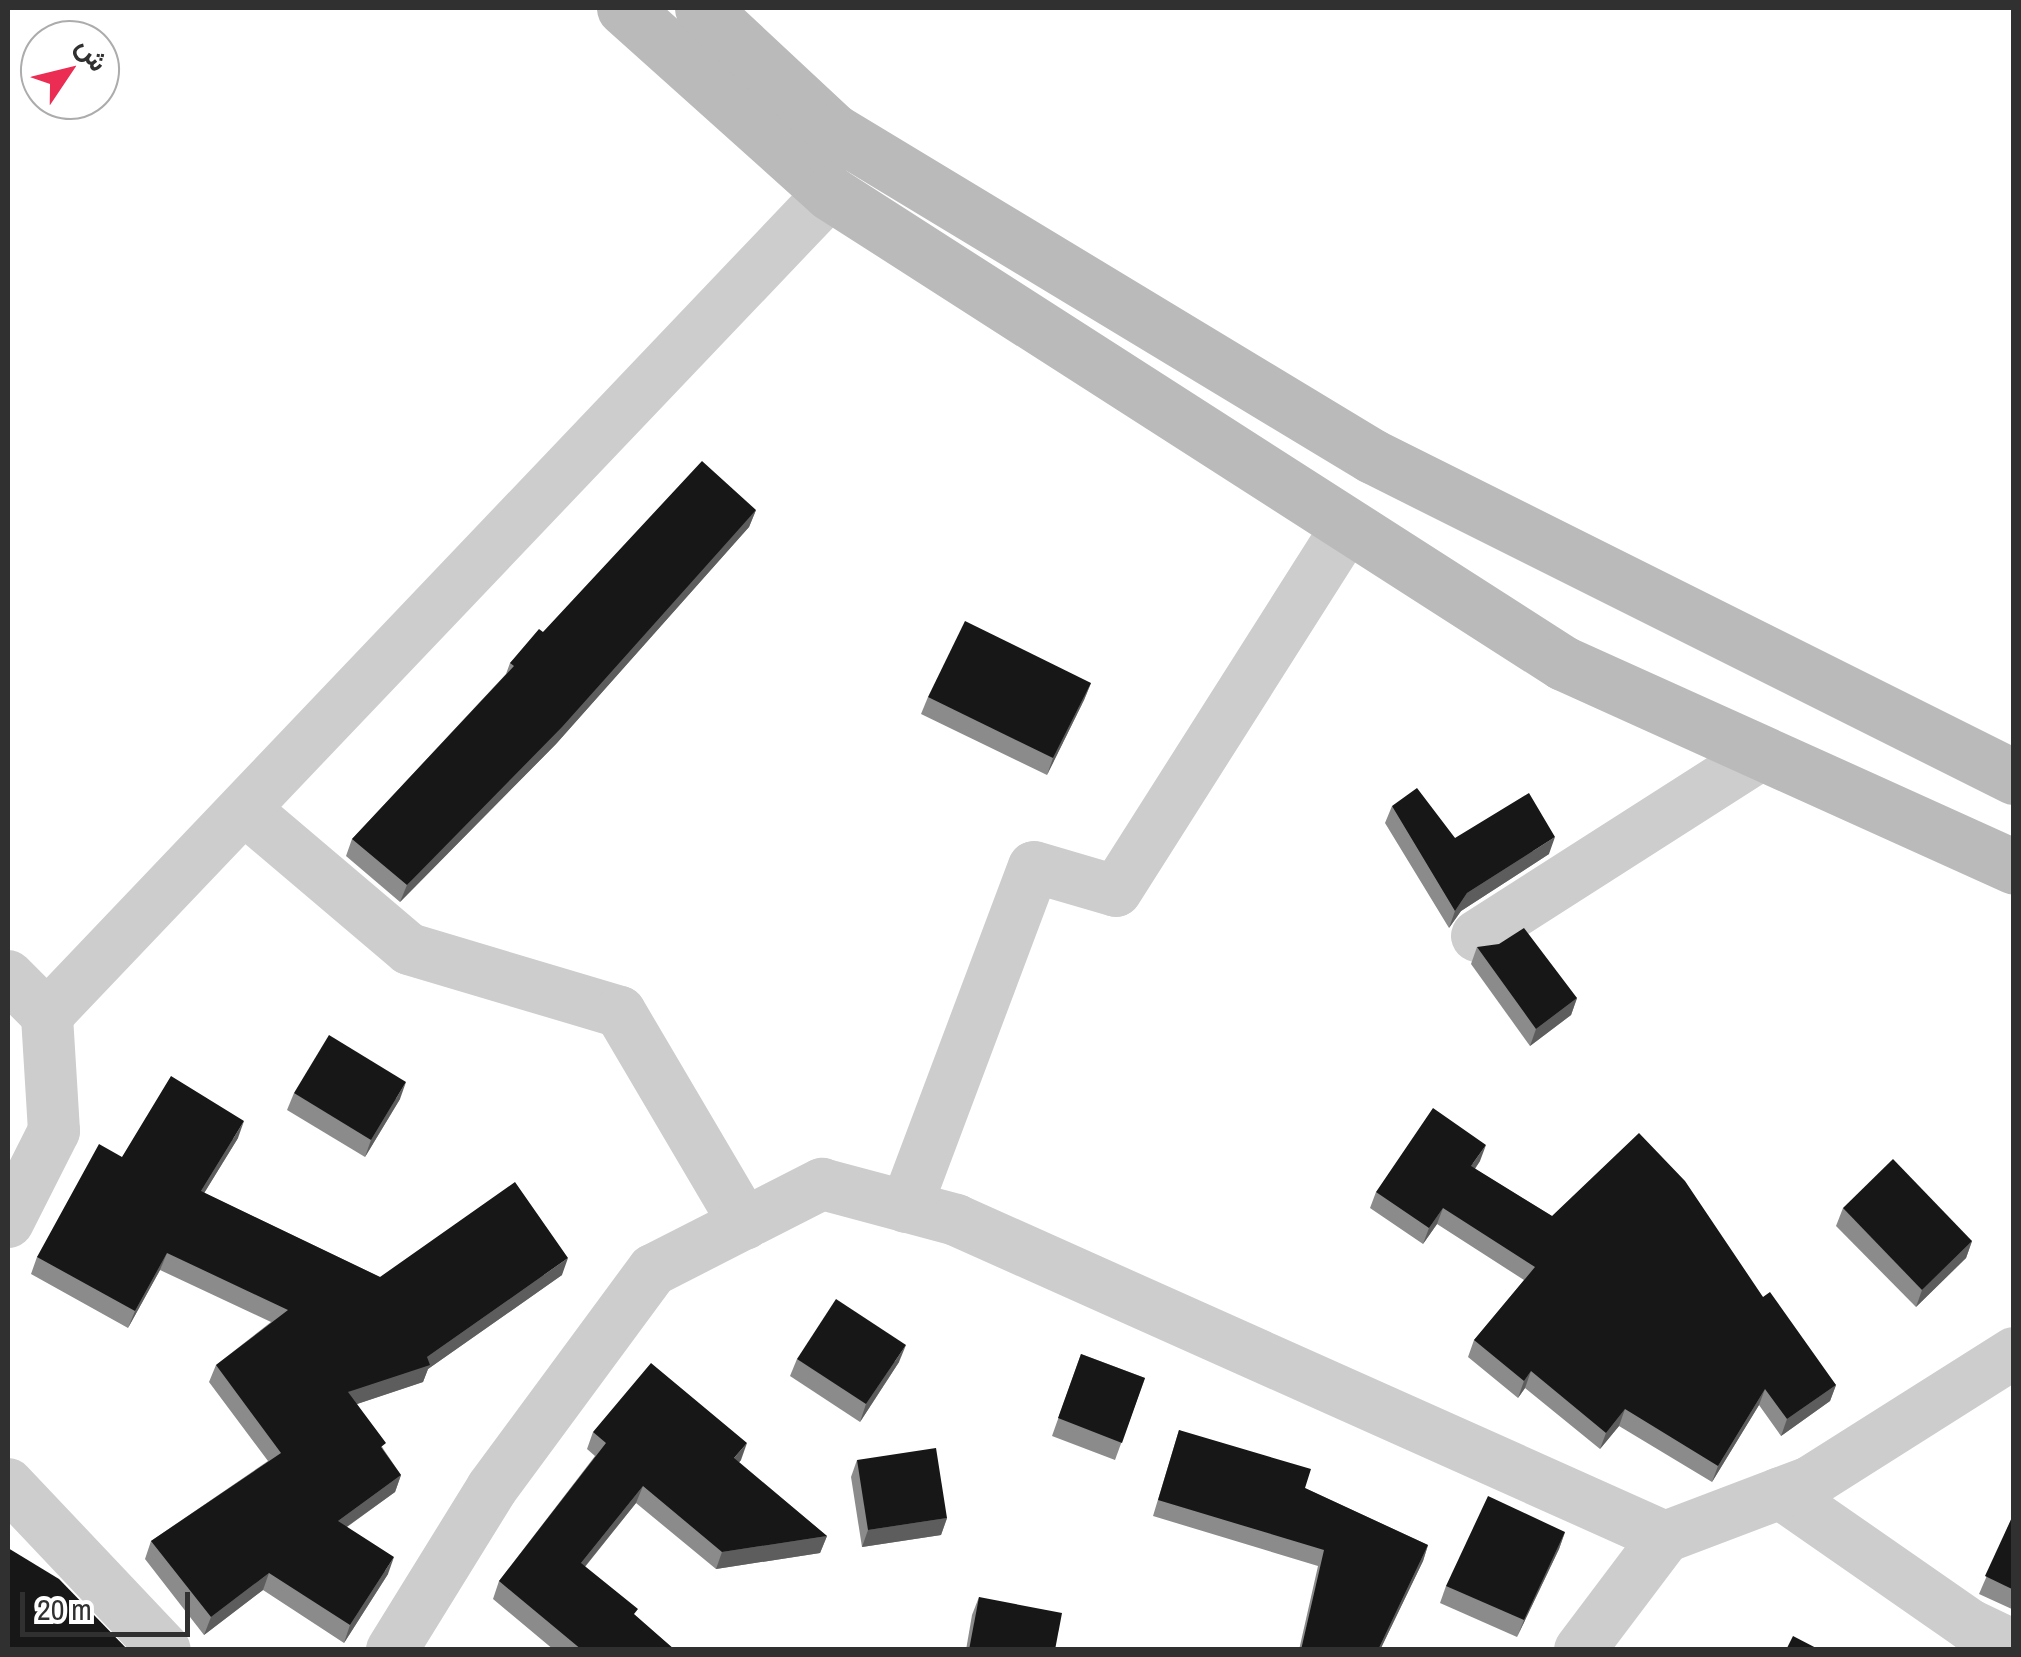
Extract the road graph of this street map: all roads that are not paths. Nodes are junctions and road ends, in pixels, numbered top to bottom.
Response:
1 (624, 8) edge
2 (702, 8) edge
3 (830, 194) junction
4 (1348, 525) junction
5 (1762, 753) junction
6 (2014, 777) edge
7 (244, 809) junction
8 (2014, 867) edge
9 (1477, 936) dead end
10 (8, 976) edge
11 (47, 1014) junction
12 (906, 1207) junction
13 (8, 1222) edge
14 (744, 1224) junction
15 (2014, 1353) edge
16 (8, 1484) edge
17 (1780, 1493) junction
18 (1665, 1537) junction
19 (2014, 1646) edge
20 (165, 1650) edge
21 (392, 1650) edge
22 (1580, 1650) edge

1 - 3 main road
2 - 6 main road
3 - 4 main road
3 - 7 street
4 - 5 main road
4 - 12 street
5 - 8 main road
5 - 9 street
7 - 11 street
7 - 14 street
10 - 11 street
11 - 13 street
12 - 14 street
12 - 18 street
14 - 21 street
15 - 17 street
16 - 20 street
17 - 18 street
17 - 19 street
18 - 22 street

